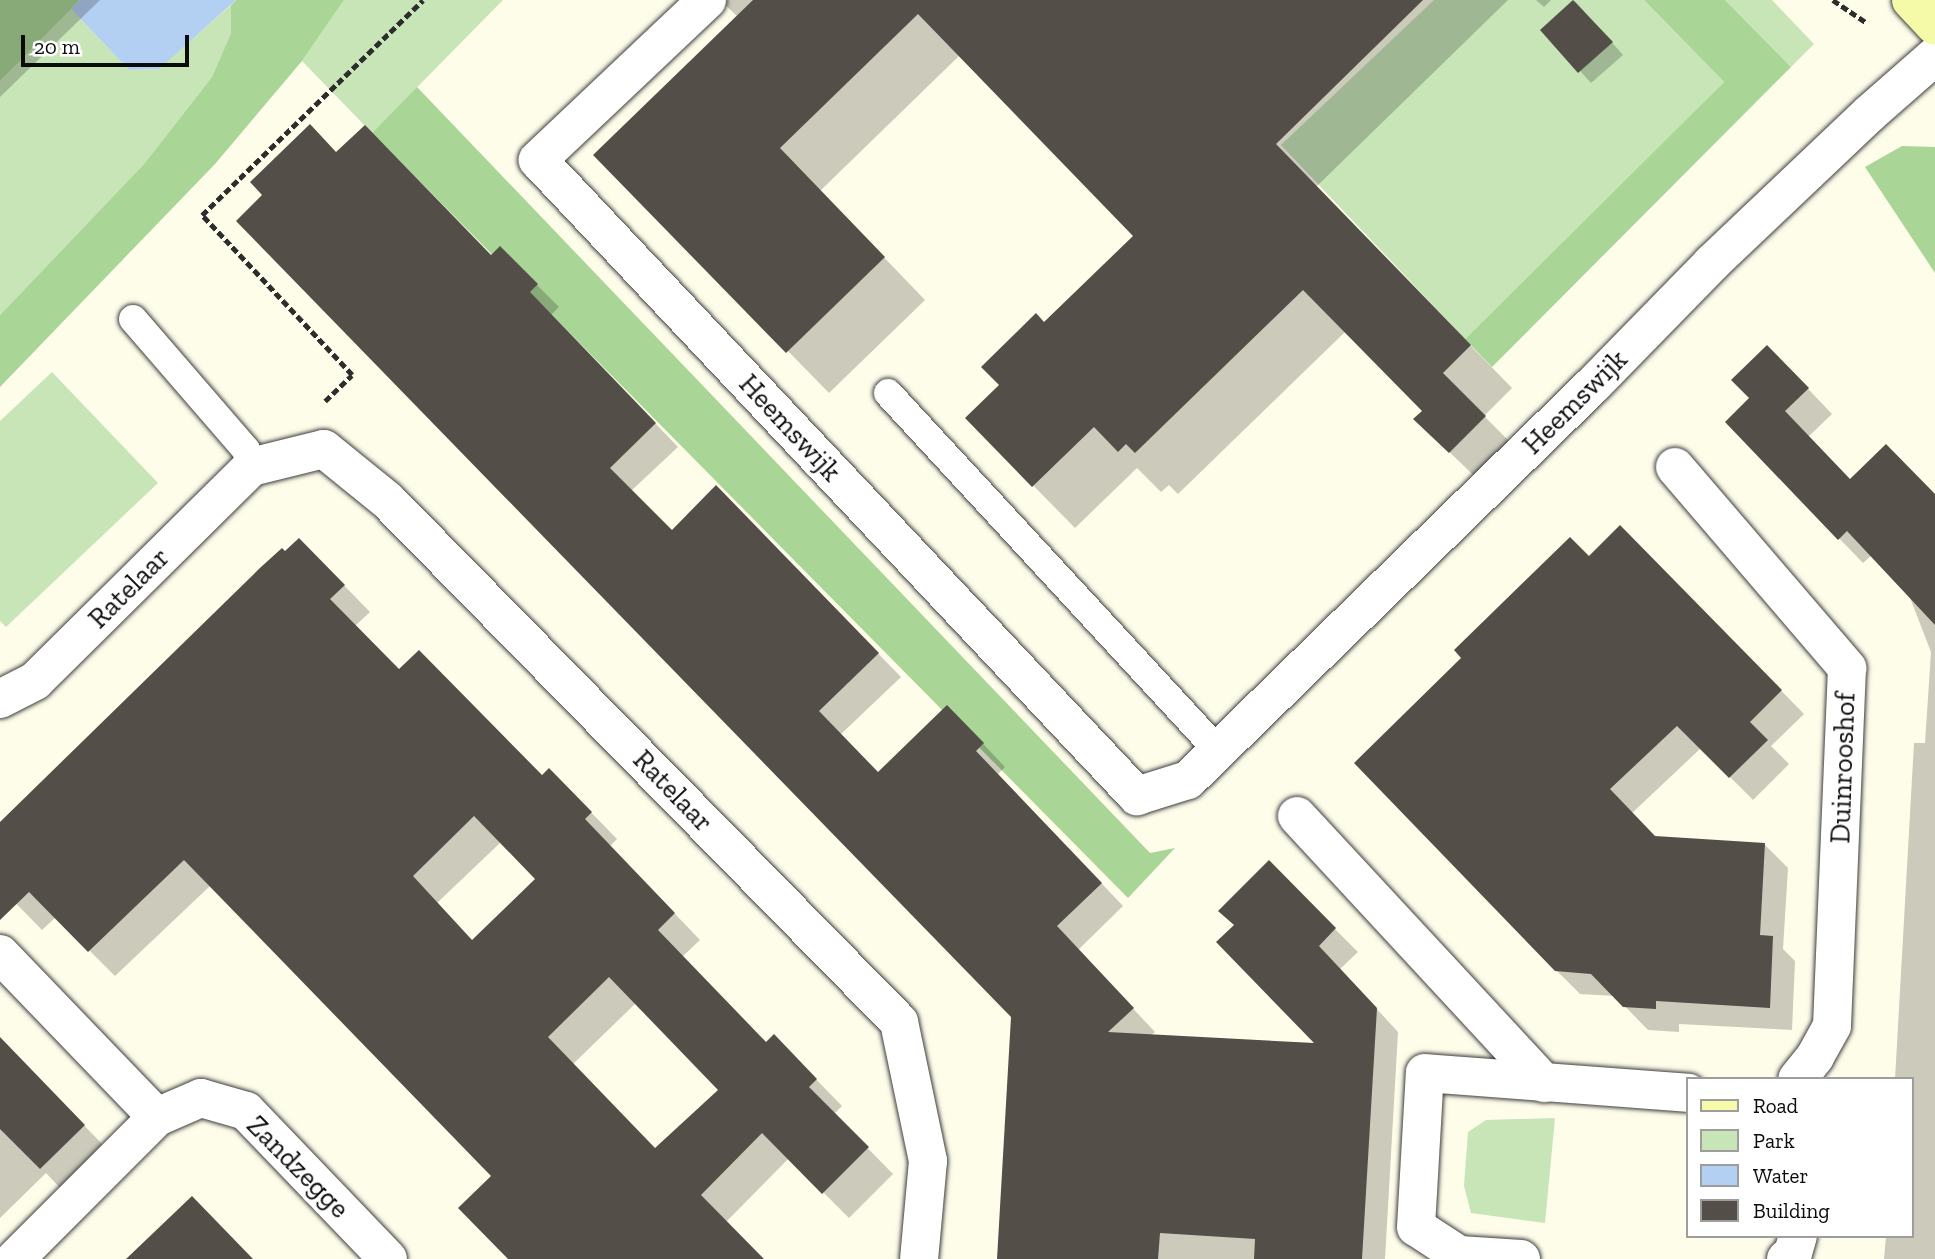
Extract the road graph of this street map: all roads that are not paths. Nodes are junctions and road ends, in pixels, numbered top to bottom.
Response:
1 (707, 0) edge
2 (1910, 0) edge
3 (1935, 26) edge
4 (1935, 56) edge
5 (133, 319) dead end
6 (888, 393) dead end
7 (251, 467) junction
8 (1675, 467) dead end
9 (0, 699) edge
10 (1218, 751) junction
11 (1297, 817) dead end
12 (0, 954) edge
13 (1799, 1077) edge
14 (1544, 1083) junction
15 (1686, 1093) edge
16 (157, 1117) junction
17 (1797, 1238) edge
18 (15, 1259) edge
19 (388, 1259) edge
20 (919, 1259) edge
21 (1521, 1259) edge
22 (1786, 1259) edge

1 - 10 street, Heemswijk
2 - 3 main road
4 - 10 street, Heemswijk
5 - 7 lane
6 - 10 lane
7 - 9 street, Ratelaar
7 - 20 street, Ratelaar
8 - 13 street, Duinrooshof
11 - 14 street
12 - 16 street
14 - 15 street
14 - 21 street
16 - 18 street, Zandzegge
16 - 19 street, Zandzegge
17 - 22 street

